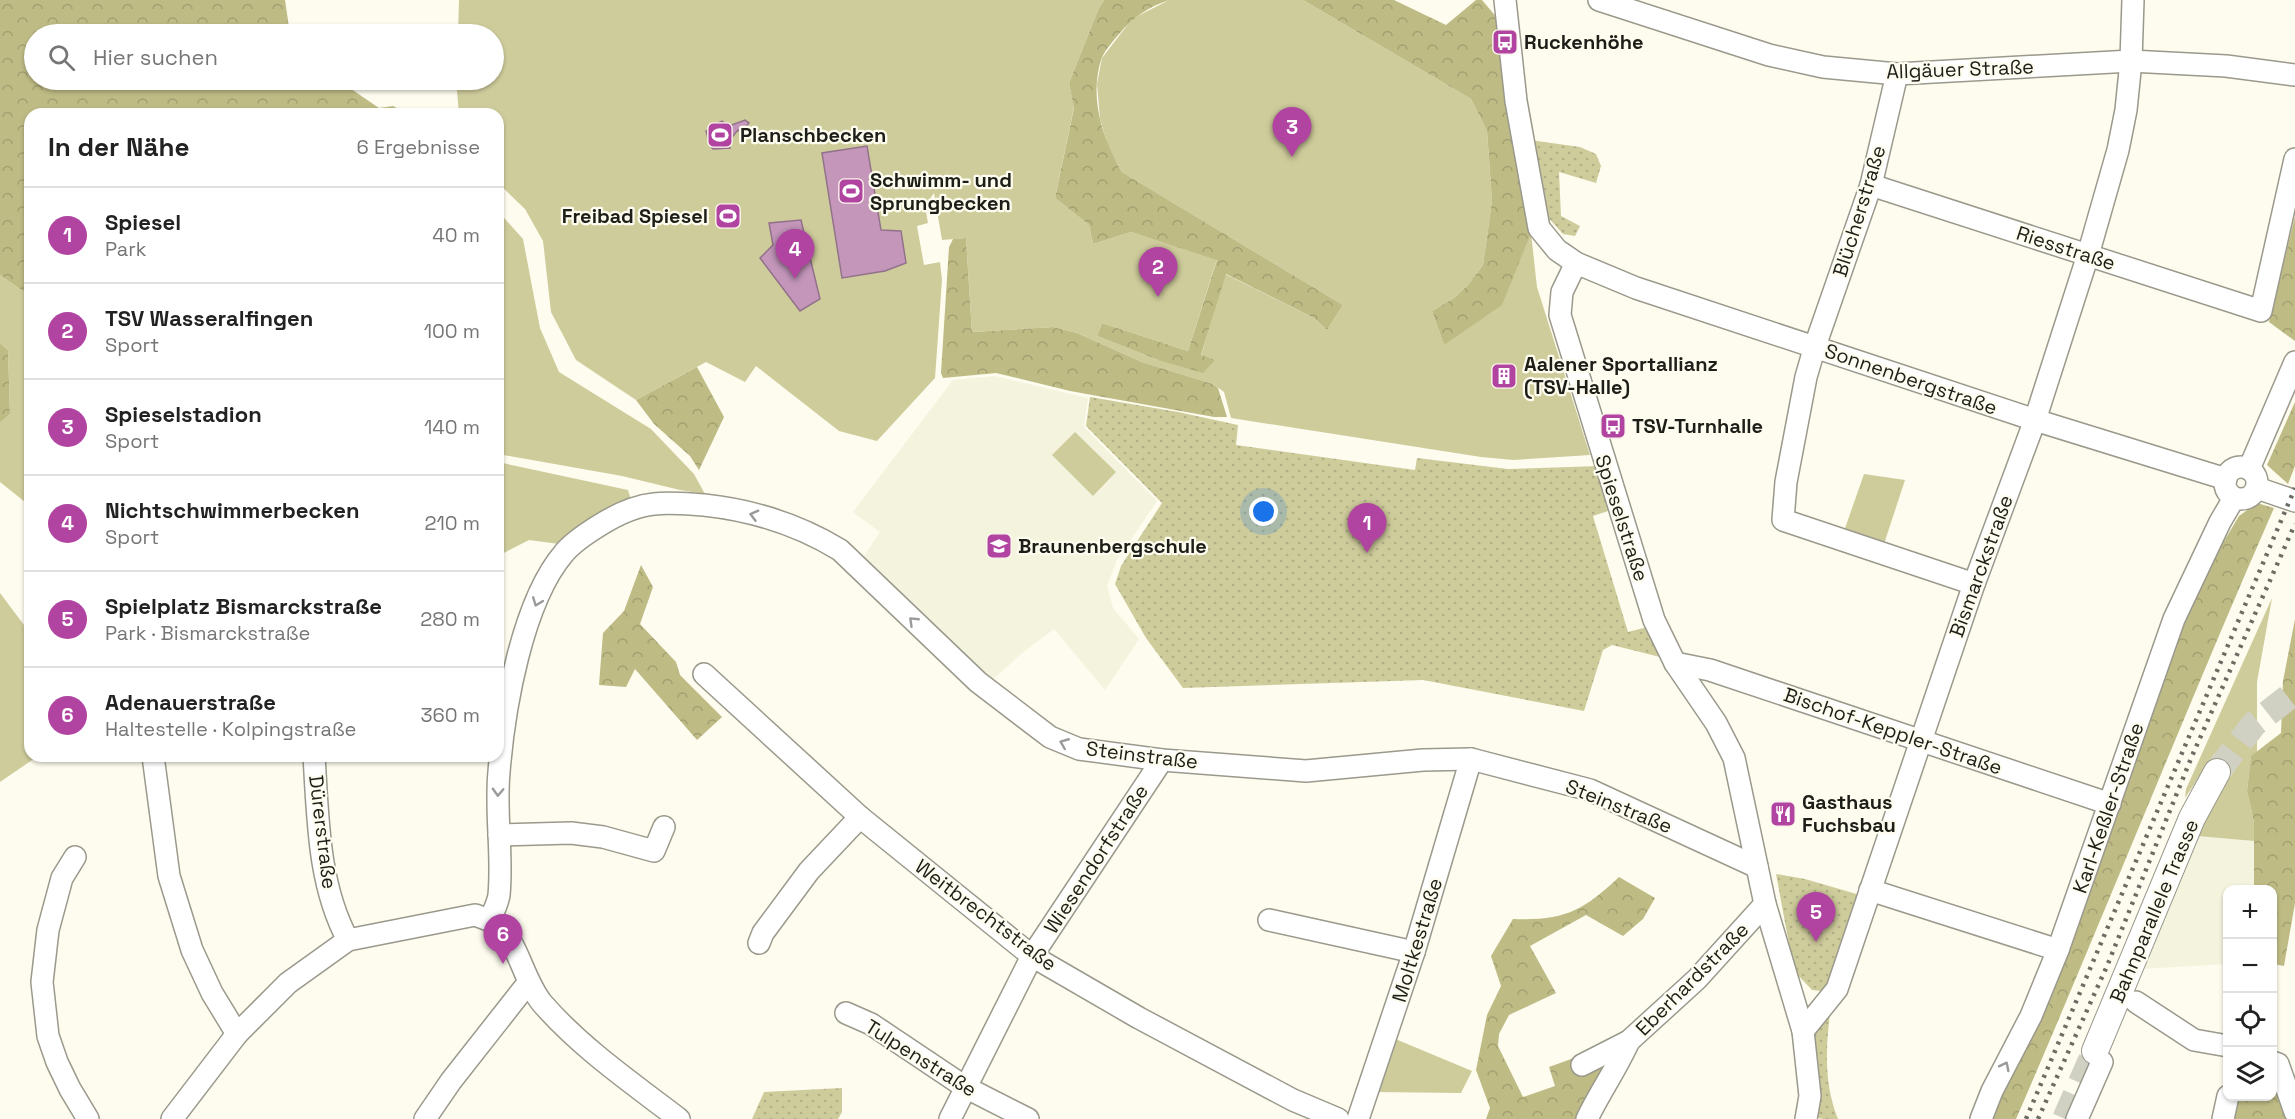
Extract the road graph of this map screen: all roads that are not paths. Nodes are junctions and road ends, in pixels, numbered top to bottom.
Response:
1 (1505, 0) edge
2 (1599, 0) edge
3 (2133, 0) edge
4 (2131, 61) junction
5 (1897, 74) junction
6 (2295, 75) edge
7 (2295, 159) edge
8 (1871, 184) junction
9 (2088, 255) junction
10 (1576, 263) junction
11 (1815, 346) junction
12 (2295, 362) edge
13 (2035, 420) junction
14 (2253, 478) junction
15 (2230, 488) junction
16 (2295, 501) edge
17 (1974, 584) junction
18 (1674, 663) junction
19 (704, 674) dead end
20 (504, 741) edge
21 (1920, 741) junction
22 (1471, 759) junction
23 (1162, 760) junction
24 (154, 762) edge
25 (315, 762) edge
26 (501, 762) edge
27 (2217, 772) tunnel mouth
28 (2110, 804) junction
29 (860, 817) junction
30 (664, 827) dead end
31 (499, 835) junction
32 (75, 856) dead end
33 (1757, 867) junction
34 (1870, 890) junction
35 (1766, 904) junction
36 (1269, 920) dead end
37 (490, 921) junction
38 (348, 940) junction
39 (759, 943) dead end
40 (2058, 950) junction
41 (1414, 952) junction
42 (1032, 956) junction
43 (528, 983) junction
44 (2136, 1002) dead end
45 (846, 1013) dead end
46 (1803, 1031) junction
47 (237, 1034) junction
48 (1629, 1041) junction
49 (2223, 1045) edge
50 (2098, 1057) joint
51 (2277, 1064) edge
52 (1582, 1065) dead end
53 (965, 1087) junction
54 (2227, 1101) edge
55 (2295, 1112) edge
56 (1025, 1118) edge
57 (88, 1119) edge
58 (172, 1119) edge
59 (425, 1119) edge
60 (679, 1119) edge
61 (950, 1119) edge
62 (1338, 1119) edge
63 (1358, 1119) edge
64 (1587, 1119) edge
65 (1807, 1119) edge
66 (1981, 1119) edge
67 (2077, 1119) edge
68 (2223, 1119) edge

1 - 10 street
2 - 5 street, Allgäuer Straße
3 - 4 street, Bismarckstraße
4 - 5 street, Allgäuer Straße
4 - 6 street, Allgäuer Straße
4 - 9 street, Bismarckstraße
5 - 8 street, Blücherstraße
7 - 9 street, Riesstraße
8 - 9 street, Riesstraße
8 - 11 street, Blücherstraße
9 - 13 street, Bismarckstraße
10 - 11 street, Sonnenbergstraße
10 - 18 street, Spieselstraße
11 - 13 street, Sonnenbergstraße
11 - 17 street, Blücherstraße
12 - 14 street
13 - 15 street, Sonnenbergstraße
13 - 17 street, Bismarckstraße
14 - 15 street
14 - 15 street
14 - 16 street
15 - 28 street, Karl-Keßler-Straße
17 - 21 street, Bismarckstraße
18 - 21 street, Bischof-Keppler-Straße
18 - 33 street, Spieselstraße
19 - 29 street, Weitbrechtstraße
23 -> 20 street, Steinstraße
21 - 28 street, Bischof-Keppler-Straße
21 - 34 street, Bismarckstraße
22 - 23 street, Steinstraße
22 - 33 street, Steinstraße
22 - 41 street, Moltkestraße
23 - 42 street, Wiesendorfstraße
24 - 47 street
25 - 38 street, Dürerstraße
26 -> 31 street, Steinstraße
27 - 50 main road, Bahnparallele Trasse
28 - 40 street, Karl-Keßler-Straße
29 - 39 street
29 - 42 street, Weitbrechtstraße
30 - 31 street
31 - 37 street
32 - 57 street
33 - 35 street, Spieselstraße
34 - 40 street
34 - 46 street, Bismarckstraße
35 - 46 street, Spieselstraße
35 - 48 street, Eberhardstraße
36 - 41 street
37 - 38 street
37 - 43 street
38 - 47 street
66 -> 40 street, Karl-Keßler-Straße
41 - 63 street, Moltkestraße
42 - 53 street, Wiesendorfstraße
42 - 62 street, Weitbrechtstraße
43 - 59 street
43 - 60 street
44 - 49 street
45 - 53 street, Tulpenstraße
46 - 65 street
47 - 58 street
48 - 52 street, Eberhardstraße
48 - 64 street
50 - 67 street
51 - 55 street
53 - 56 street, Tulpenstraße
53 - 61 street, Wiesendorfstraße
54 - 68 street

